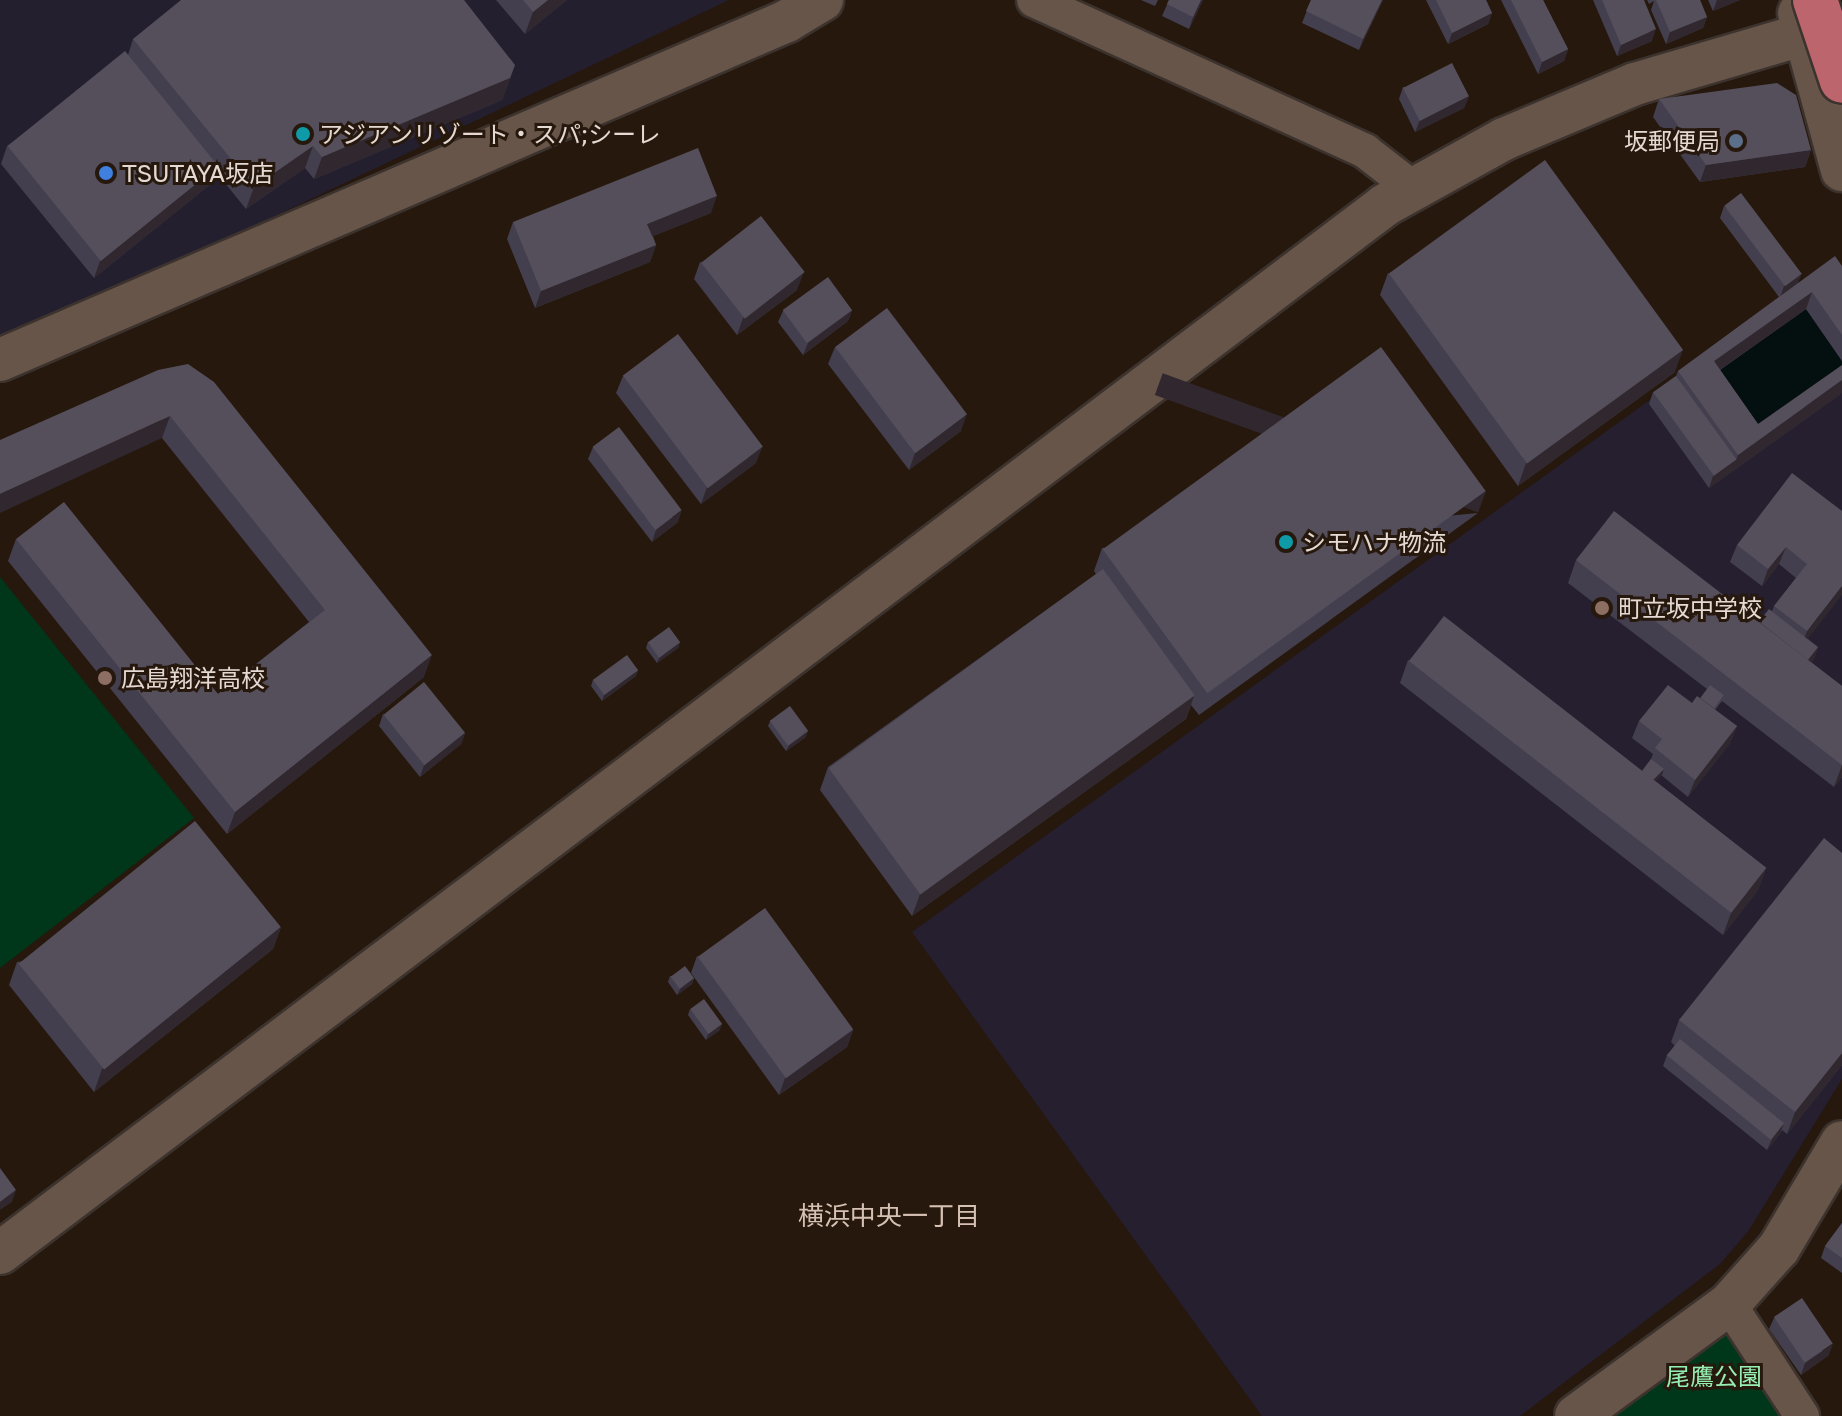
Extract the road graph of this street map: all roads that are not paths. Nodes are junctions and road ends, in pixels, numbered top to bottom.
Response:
1 (822, 0) edge
2 (1034, 0) edge
3 (1814, 15) edge
4 (1842, 81) edge
5 (1842, 170) edge
6 (1414, 189) junction
7 (0, 360) edge
8 (1842, 1142) edge
9 (0, 1253) edge
10 (1729, 1304) junction
11 (1576, 1416) edge
12 (1802, 1416) edge

1 - 7 street
2 - 6 street
3 - 4 highway, bridge
3 - 5 street
3 - 6 street
6 - 9 street
8 - 10 street
10 - 11 street
10 - 12 street

